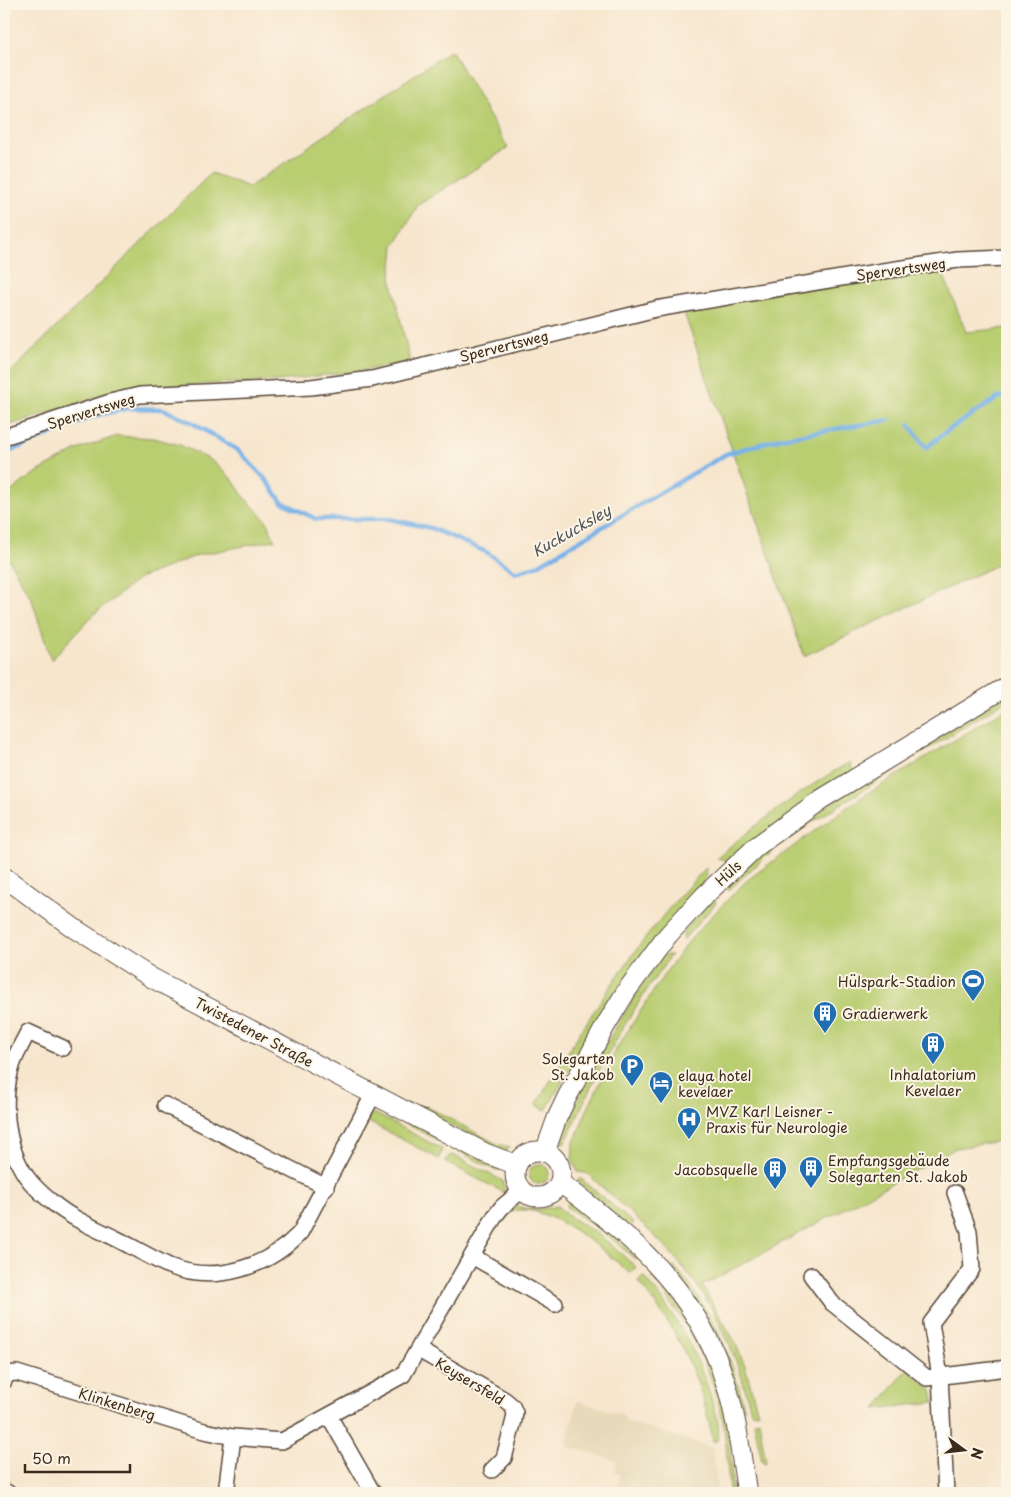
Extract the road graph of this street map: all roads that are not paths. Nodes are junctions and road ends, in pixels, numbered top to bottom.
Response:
1 (1007, 258) edge
2 (4, 437) edge
3 (1007, 686) edge
4 (4, 877) edge
5 (63, 1048) dead end
6 (374, 1095) junction
7 (165, 1105) dead end
8 (545, 1152) junction
9 (518, 1165) junction
10 (560, 1183) junction
11 (326, 1187) junction
12 (522, 1190) junction
13 (955, 1192) dead end
14 (472, 1256) junction
15 (811, 1275) dead end
16 (555, 1304) dead end
17 (418, 1350) junction
18 (1007, 1368) edge
19 (940, 1376) junction
20 (4, 1381) edge
21 (329, 1416) junction
22 (233, 1437) junction
23 (492, 1470) dead end
24 (4, 1491) edge
25 (8, 1493) edge
26 (226, 1493) edge
27 (372, 1493) edge
28 (747, 1493) edge
29 (946, 1493) edge

1 - 2 street, Spervertsweg
3 - 8 street, Hüls
4 - 6 street, Twistedener Straße
5 - 11 street
6 - 9 street, Twistedener Straße
6 - 11 street
7 - 11 street
8 - 9 street
8 - 10 street
9 - 12 street
10 - 12 street
10 - 28 street
12 - 14 street
13 - 19 street
14 - 16 street
14 - 17 street
15 - 19 street
17 - 21 street, Klinkenberg
17 - 23 street, Keysersfeld
18 - 19 street
19 - 29 street
20 - 22 street, Klinkenberg
21 - 22 street, Klinkenberg
21 - 27 street
22 - 26 street
24 - 25 street

